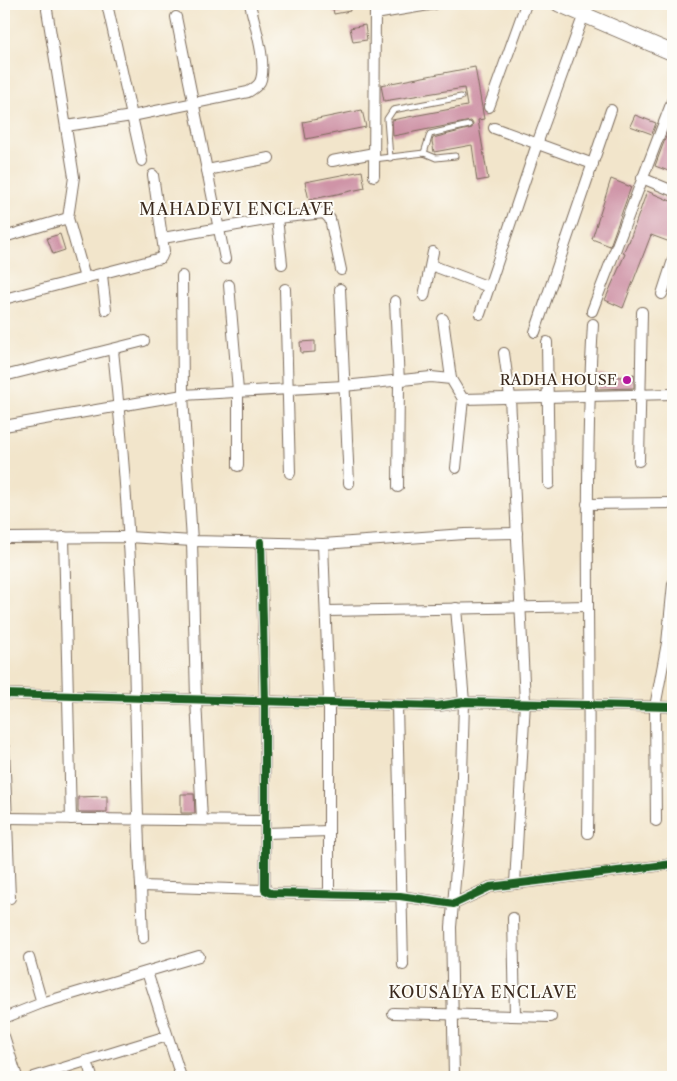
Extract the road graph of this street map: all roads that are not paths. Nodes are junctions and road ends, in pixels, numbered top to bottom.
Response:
1 (106, 4) edge
2 (250, 4) edge
3 (435, 4) edge
4 (526, 4) edge
5 (559, 4) edge
6 (375, 9) edge
7 (578, 9) edge
8 (47, 10) dead end
9 (176, 17) dead end
10 (673, 53) edge
11 (461, 97) dead end
12 (673, 100) edge
13 (193, 103) junction
14 (489, 107) dead end
15 (610, 110) dead end
16 (132, 116) junction
17 (469, 125) dead end
18 (66, 126) junction
19 (494, 128) dead end
20 (537, 144) junction
21 (424, 153) junction
22 (374, 156) junction
23 (455, 156) dead end
24 (269, 158) dead end
25 (390, 158) junction
26 (142, 160) dead end
27 (332, 161) dead end
28 (593, 164) junction
29 (207, 170) junction
30 (153, 175) dead end
31 (374, 176) dead end
32 (642, 178) junction
33 (673, 191) edge
34 (68, 218) junction
35 (277, 218) junction
36 (219, 227) junction
37 (4, 237) edge
38 (162, 238) junction
39 (434, 252) dead end
40 (225, 259) dead end
41 (673, 260) edge
42 (282, 264) dead end
43 (431, 265) junction
44 (341, 270) dead end
45 (102, 275) junction
46 (182, 276) dead end
47 (85, 278) junction
48 (229, 284) dead end
49 (489, 287) junction
50 (285, 289) dead end
51 (340, 289) dead end
52 (662, 294) dead end
53 (424, 296) dead end
54 (4, 299) edge
55 (395, 301) dead end
56 (106, 310) dead end
57 (592, 310) dead end
58 (642, 312) dead end
59 (480, 314) dead end
60 (443, 319) dead end
61 (593, 324) dead end
62 (535, 332) dead end
63 (144, 341) dead end
64 (547, 342) dead end
65 (113, 350) junction
66 (504, 353) dead end
67 (4, 376) edge
68 (451, 379) junction
69 (399, 382) junction
70 (344, 386) junction
71 (290, 388) junction
72 (238, 392) junction
73 (640, 394) junction
74 (673, 394) edge
75 (183, 395) junction
76 (510, 397) junction
77 (589, 397) junction
78 (548, 398) junction
79 (463, 399) junction
80 (118, 404) junction
81 (4, 426) edge
82 (639, 461) dead end
83 (238, 466) dead end
84 (456, 468) dead end
85 (290, 473) dead end
86 (349, 483) dead end
87 (549, 484) dead end
88 (398, 487) dead end
89 (673, 503) edge
90 (586, 504) junction
91 (517, 533) junction
92 (64, 537) junction
93 (129, 537) junction
94 (4, 538) edge
95 (192, 541) junction
96 (261, 542) junction
97 (323, 544) junction
98 (673, 584) edge
99 (588, 606) junction
100 (520, 607) junction
101 (456, 608) junction
102 (327, 611) junction
103 (670, 642) edge
104 (4, 694) edge
105 (66, 695) junction
106 (135, 696) junction
107 (196, 699) junction
108 (265, 702) junction
109 (329, 702) junction
110 (464, 702) junction
111 (525, 702) junction
112 (397, 705) junction
113 (590, 705) junction
114 (655, 707) junction
115 (673, 707) edge
116 (4, 748) edge
117 (6, 818) edge
118 (136, 818) junction
119 (71, 819) junction
120 (202, 820) junction
121 (265, 821) junction
122 (656, 821) dead end
123 (329, 831) junction
124 (265, 833) junction
125 (588, 833) dead end
126 (673, 864) edge
127 (515, 884) junction
128 (142, 886) junction
129 (266, 890) junction
130 (329, 894) junction
131 (400, 896) junction
132 (10, 898) dead end
133 (454, 904) junction
134 (513, 918) dead end
135 (143, 938) dead end
136 (199, 956) dead end
137 (29, 958) dead end
138 (403, 966) dead end
139 (147, 972) junction
140 (42, 1003) junction
141 (393, 1013) dead end
142 (452, 1014) junction
143 (515, 1016) junction
144 (551, 1017) dead end
145 (4, 1018) edge
146 (4, 1036) edge
147 (167, 1036) junction
148 (87, 1061) junction
149 (17, 1077) edge
150 (34, 1077) edge
151 (92, 1077) edge
152 (181, 1077) edge
153 (454, 1077) edge

1 - 16 street
2 - 13 street
3 - 6 street
4 - 14 street
5 - 7 street
6 - 22 street
7 - 10 street
7 - 20 street
8 - 18 street
9 - 13 street
11 - 25 lane
12 - 32 street
13 - 16 street
13 - 29 street
15 - 28 street
16 - 18 street
16 - 26 street
17 - 21 lane
18 - 34 street
19 - 20 street
20 - 28 street
20 - 49 street
21 - 23 lane
21 - 25 lane
22 - 25 lane
22 - 27 street
22 - 31 street
24 - 29 street
28 - 62 street
29 - 36 street
30 - 38 street
32 - 33 street
32 - 57 street
34 - 37 street
34 - 47 street
35 - 36 street
35 - 42 street
35 - 44 street
36 - 38 street
36 - 40 street
38 - 45 street
39 - 43 street
41 - 52 street
43 - 49 street
43 - 53 street
45 - 47 street
45 - 56 street
46 - 75 street
47 - 54 street
48 - 72 street
49 - 59 street
50 - 71 street
51 - 70 street
55 - 69 street
58 - 73 street
60 - 68 street
61 - 77 street
63 - 65 street
64 - 78 street
65 - 67 street
65 - 80 street
66 - 76 street
68 - 69 street
68 - 79 street
69 - 70 street
69 - 88 street
70 - 71 street
70 - 86 street
71 - 72 street
71 - 85 street
72 - 75 street
72 - 83 street
73 - 74 street
73 - 77 street
73 - 82 street
75 - 80 street
75 - 95 street
76 - 78 street
76 - 79 street
76 - 91 street
77 - 78 street
77 - 90 street
78 - 87 street
79 - 84 street
80 - 81 street
80 - 93 street
89 - 90 street
90 - 99 street
91 - 97 street
91 - 100 street
92 - 93 street
92 - 94 street
92 - 105 street
93 - 95 street
93 - 106 street
95 - 96 street
95 - 107 street
96 - 97 street
96 - 108 street
97 - 102 street
98 - 103 street
99 - 100 street
99 - 113 street
100 - 101 street
100 - 111 street
101 - 102 street
101 - 110 street
102 - 109 street
103 - 114 street
104 - 105 street
105 - 106 street
105 - 119 street
106 - 107 street
106 - 118 street
107 - 108 street
107 - 120 street
108 - 109 street
108 - 121 street
109 - 112 street
109 - 123 street
110 - 111 street
110 - 112 street
110 - 133 street
111 - 113 street
111 - 127 street
112 - 131 street
113 - 114 street
113 - 125 street
114 - 115 street
114 - 122 street
116 - 117 street
117 - 119 street
117 - 132 street
118 - 119 street
118 - 120 street
118 - 128 street
120 - 121 street
121 - 124 street
123 - 124 street
123 - 130 street
124 - 129 street
126 - 127 street
127 - 133 street
128 - 129 street
128 - 135 street
129 - 130 street
130 - 131 street
131 - 133 street
131 - 138 street
133 - 142 street
134 - 143 street
136 - 139 street
137 - 140 street
139 - 140 street
139 - 147 street
140 - 145 street
141 - 142 street
142 - 143 street
142 - 153 street
143 - 144 street
146 - 149 street
147 - 148 street
147 - 152 street
148 - 150 street
148 - 151 street

